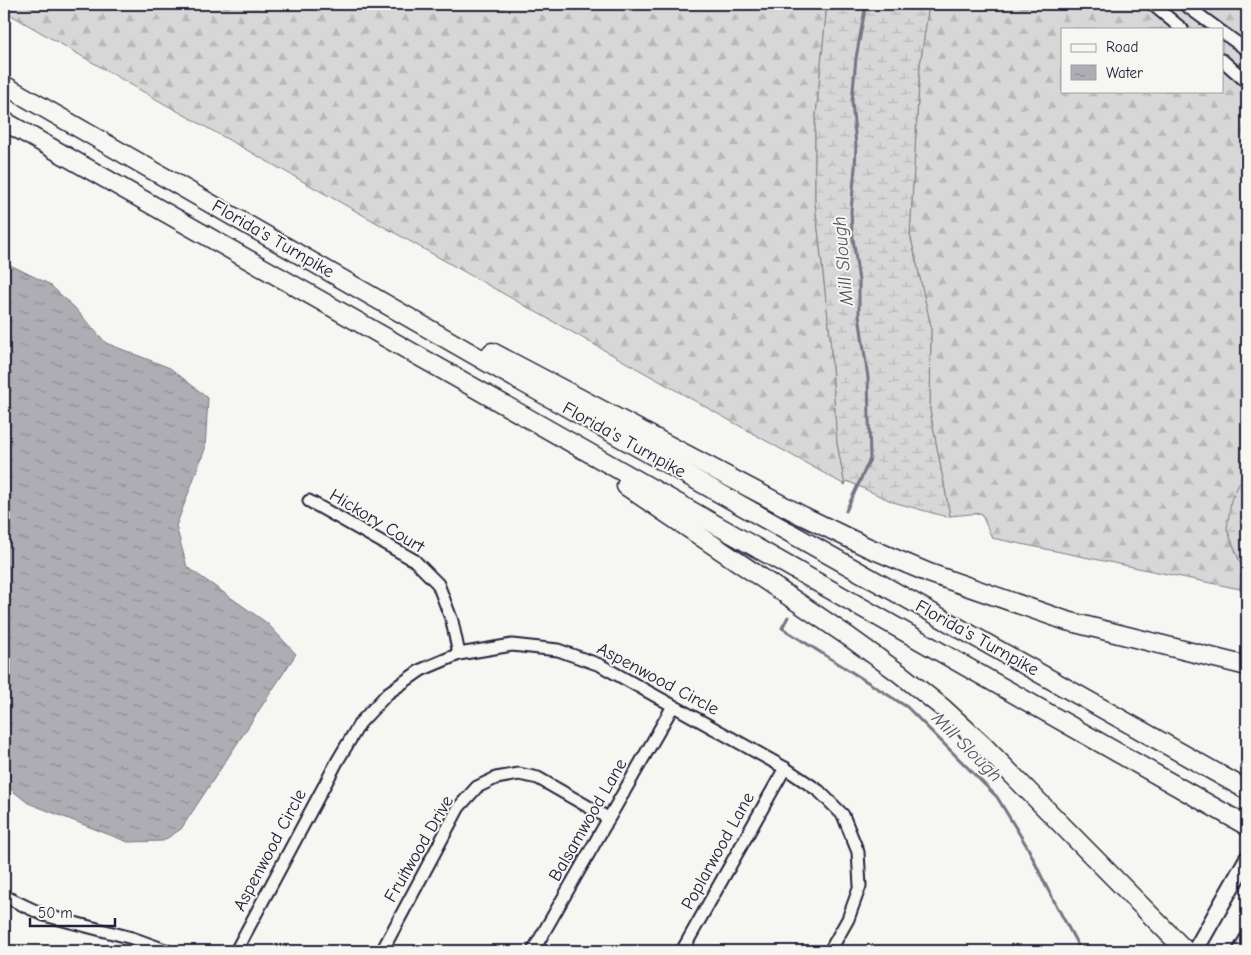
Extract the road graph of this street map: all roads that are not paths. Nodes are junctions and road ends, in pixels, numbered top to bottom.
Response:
1 (1152, 4) edge
2 (1184, 4) edge
3 (1181, 28) edge
4 (1217, 28) edge
5 (1224, 33) edge
6 (1247, 50) edge
7 (1224, 62) edge
8 (1247, 82) edge
9 (4, 85) edge
10 (4, 121) edge
11 (263, 233) junction
12 (557, 435) junction
13 (309, 501) dead end
14 (460, 654) junction
15 (1247, 666) edge
16 (673, 706) junction
17 (785, 768) junction
18 (1247, 790) edge
19 (608, 818) junction
20 (1247, 826) edge
21 (1247, 858) edge
22 (4, 896) edge
23 (1247, 940) edge
24 (168, 951) edge
25 (236, 951) edge
26 (382, 951) edge
27 (533, 951) edge
28 (682, 951) edge
29 (830, 951) edge
30 (1186, 951) edge
31 (1195, 951) edge
32 (1242, 951) edge

1 - 3 street
2 - 4 street
5 - 6 street
7 - 8 street
9 - 11 highway, Florida's Turnpike
10 - 12 highway, Florida's Turnpike
11 - 15 highway
11 - 18 highway, Florida's Turnpike
12 - 20 highway, Florida's Turnpike
12 - 30 highway
13 - 14 street, Hickory Court
14 - 16 street, Aspenwood Circle
14 - 25 street, Aspenwood Circle
16 - 17 street, Aspenwood Circle
16 - 19 street, Balsamwood Lane
17 - 28 street, Poplarwood Lane
17 - 29 street, Aspenwood Circle
19 - 26 street, Fruitwood Drive
19 - 27 street, Balsamwood Lane
21 - 31 main road
22 - 24 street
23 - 32 main road

